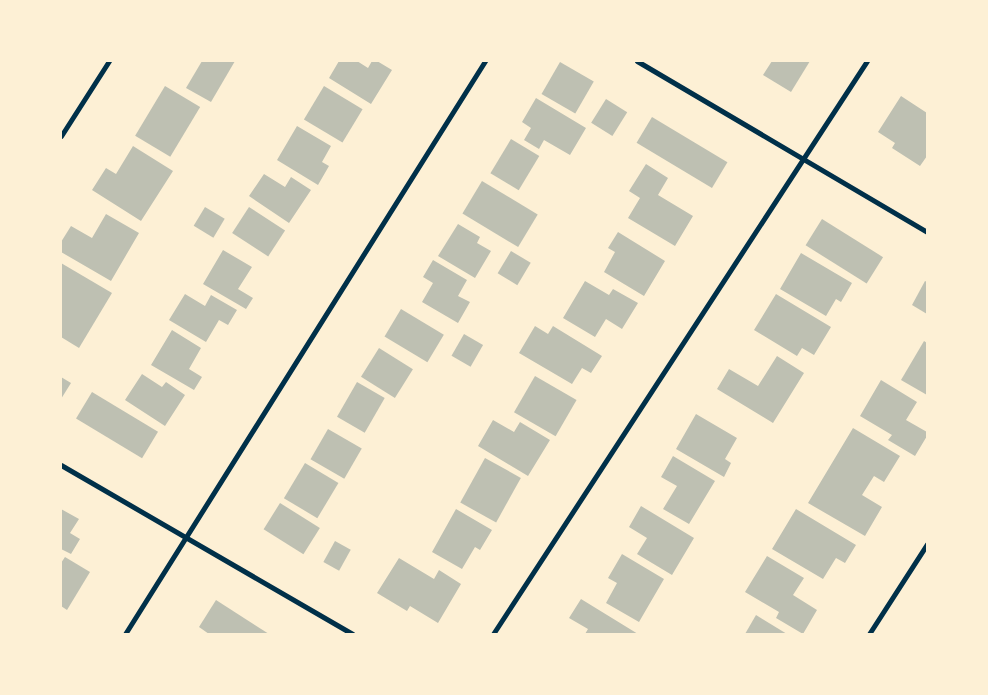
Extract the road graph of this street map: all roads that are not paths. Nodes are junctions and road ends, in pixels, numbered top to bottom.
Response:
1 (109, 61) edge
2 (485, 61) edge
3 (637, 61) edge
4 (867, 61) edge
5 (61, 136) edge
6 (803, 160) junction
7 (927, 232) edge
8 (61, 465) edge
9 (186, 539) junction
10 (927, 544) edge
11 (125, 634) edge
12 (352, 634) edge
13 (493, 634) edge
14 (870, 634) edge

1 - 5 street
2 - 9 street
3 - 6 street
4 - 6 street
6 - 7 street
6 - 13 street
8 - 9 street
9 - 11 street
9 - 12 street
10 - 14 street

